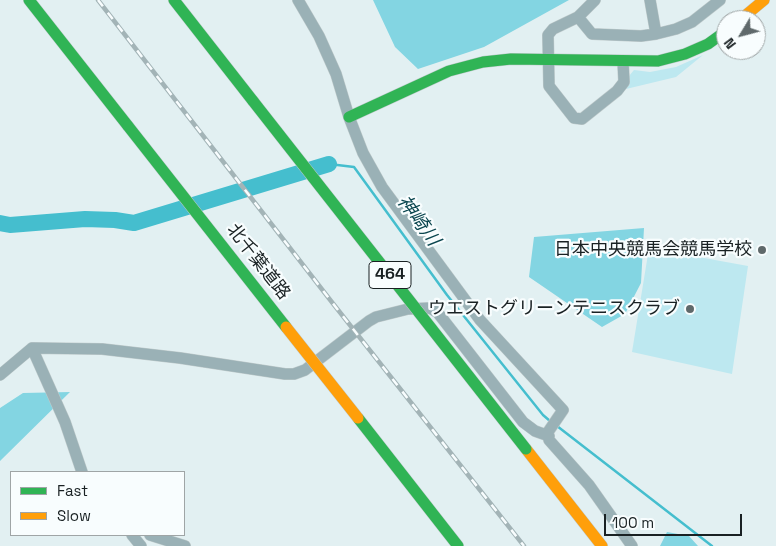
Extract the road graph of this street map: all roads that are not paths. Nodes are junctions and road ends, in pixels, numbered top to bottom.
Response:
1 (29, 0) edge
2 (174, 0) edge
3 (298, 0) edge
4 (595, 0) edge
5 (650, 0) edge
6 (764, 0) edge
7 (714, 2) edge
8 (752, 10) edge
9 (578, 17) junction
10 (656, 34) junction
11 (716, 38) edge
12 (549, 61) junction
13 (623, 62) junction
14 (349, 117) junction
15 (32, 348) junction
16 (0, 375) edge
17 (550, 432) junction
18 (82, 471) edge
19 (133, 536) edge
20 (153, 536) edge
21 (141, 546) edge
22 (185, 546) edge
23 (458, 546) edge
24 (602, 546) edge
25 (632, 546) edge

1 - 23 main road, 北千葉道路, bridge
2 - 24 main road, 464, bridge
3 - 14 street
4 - 9 street
5 - 10 street
6 - 8 main road
7 - 10 street
9 - 10 street
9 - 12 street
11 - 13 main road
12 - 13 main road
12 - 13 street
12 - 14 main road
14 - 17 street
15 - 16 street
15 - 17 street
15 - 18 street
17 - 25 street
19 - 21 street
20 - 22 street

